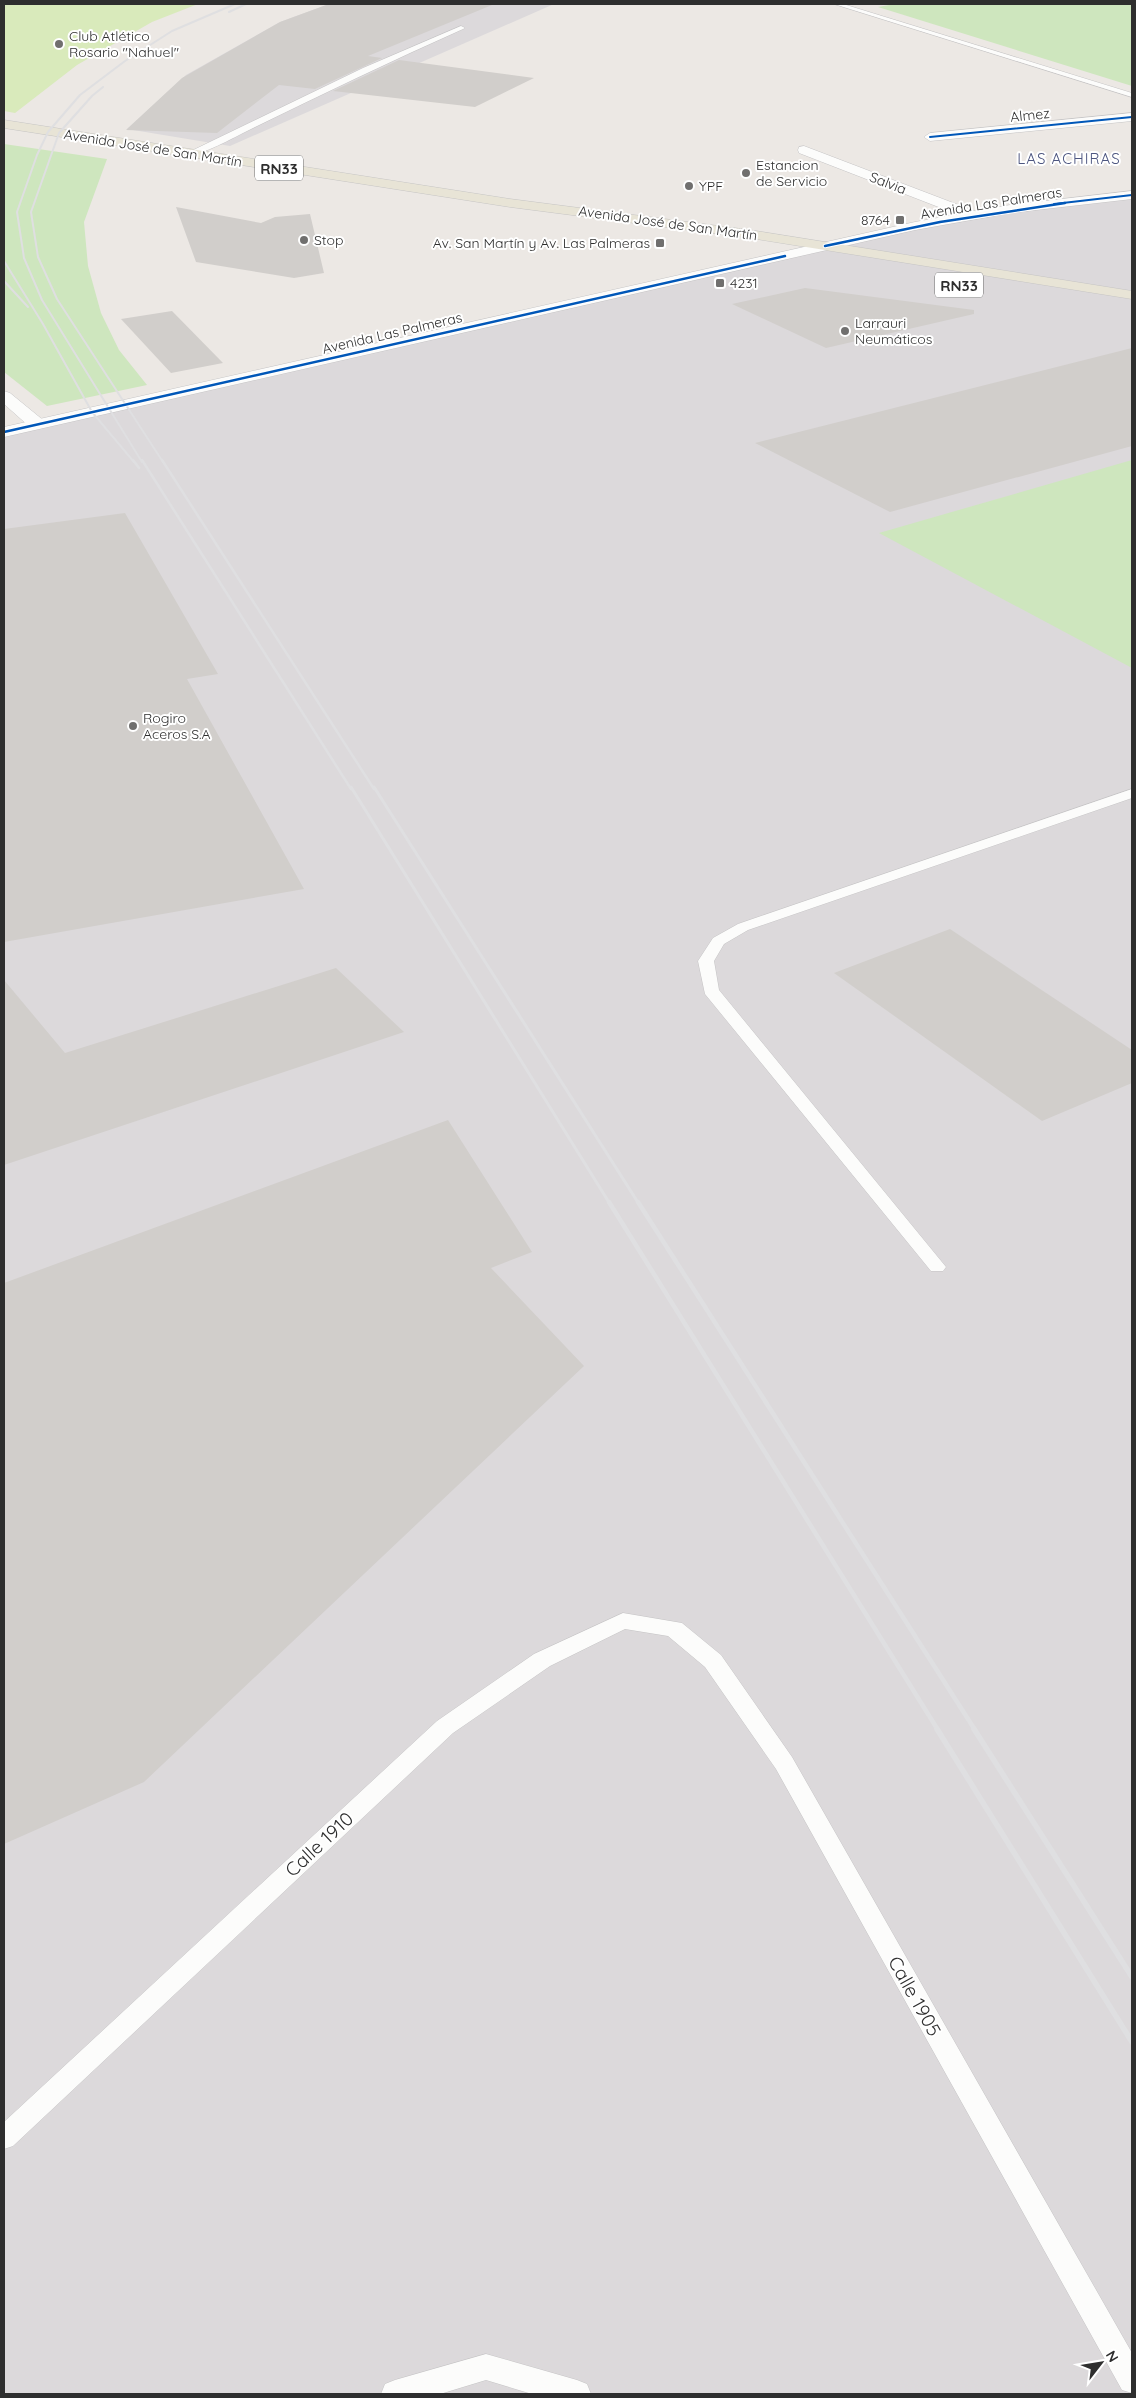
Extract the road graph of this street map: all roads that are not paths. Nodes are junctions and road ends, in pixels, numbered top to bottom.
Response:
1 (837, 4) edge
2 (460, 28) dead end
3 (1132, 95) edge
4 (1132, 116) edge
5 (4, 124) edge
6 (930, 137) dead end
7 (804, 150) dead end
8 (189, 154) junction
9 (1132, 195) edge
10 (510, 203) junction
11 (972, 216) junction
12 (687, 240) dead end
13 (825, 246) junction
14 (740, 250) dead end
15 (785, 256) junction
16 (824, 263) dead end
17 (1132, 296) edge
18 (4, 396) edge
19 (37, 424) junction
20 (4, 432) edge
21 (1132, 793) edge
22 (937, 1266) dead end
23 (674, 1630) joint
24 (4, 2138) edge
25 (1132, 2380) edge
26 (395, 2394) edge
27 (577, 2394) edge

1 - 3 lane
2 - 8 lane
4 - 6 main road, Almez
5 - 8 main road, Avenida José de San Martín / RN33
7 - 11 main road, Salvia
8 - 10 main road, Avenida José de San Martín / RN33
9 - 11 main road, Avenida Las Palmeras
10 - 12 main road, Avenida José de San Martín / RN33
10 - 13 main road, Avenida José de San Martín / RN33
11 - 13 main road, Avenida Las Palmeras
13 - 15 main road, Avenida Las Palmeras
13 - 17 main road, RN33
14 - 15 main road, Avenida José de San Martín
15 - 16 main road, Avenida José de San Martín
15 - 19 main road, Avenida Las Palmeras
18 - 19 main road
19 - 20 main road, Avenida Las Palmeras
21 - 22 lane
23 - 24 lane, Calle 1910
23 - 25 lane, Calle 1905
26 - 27 lane

